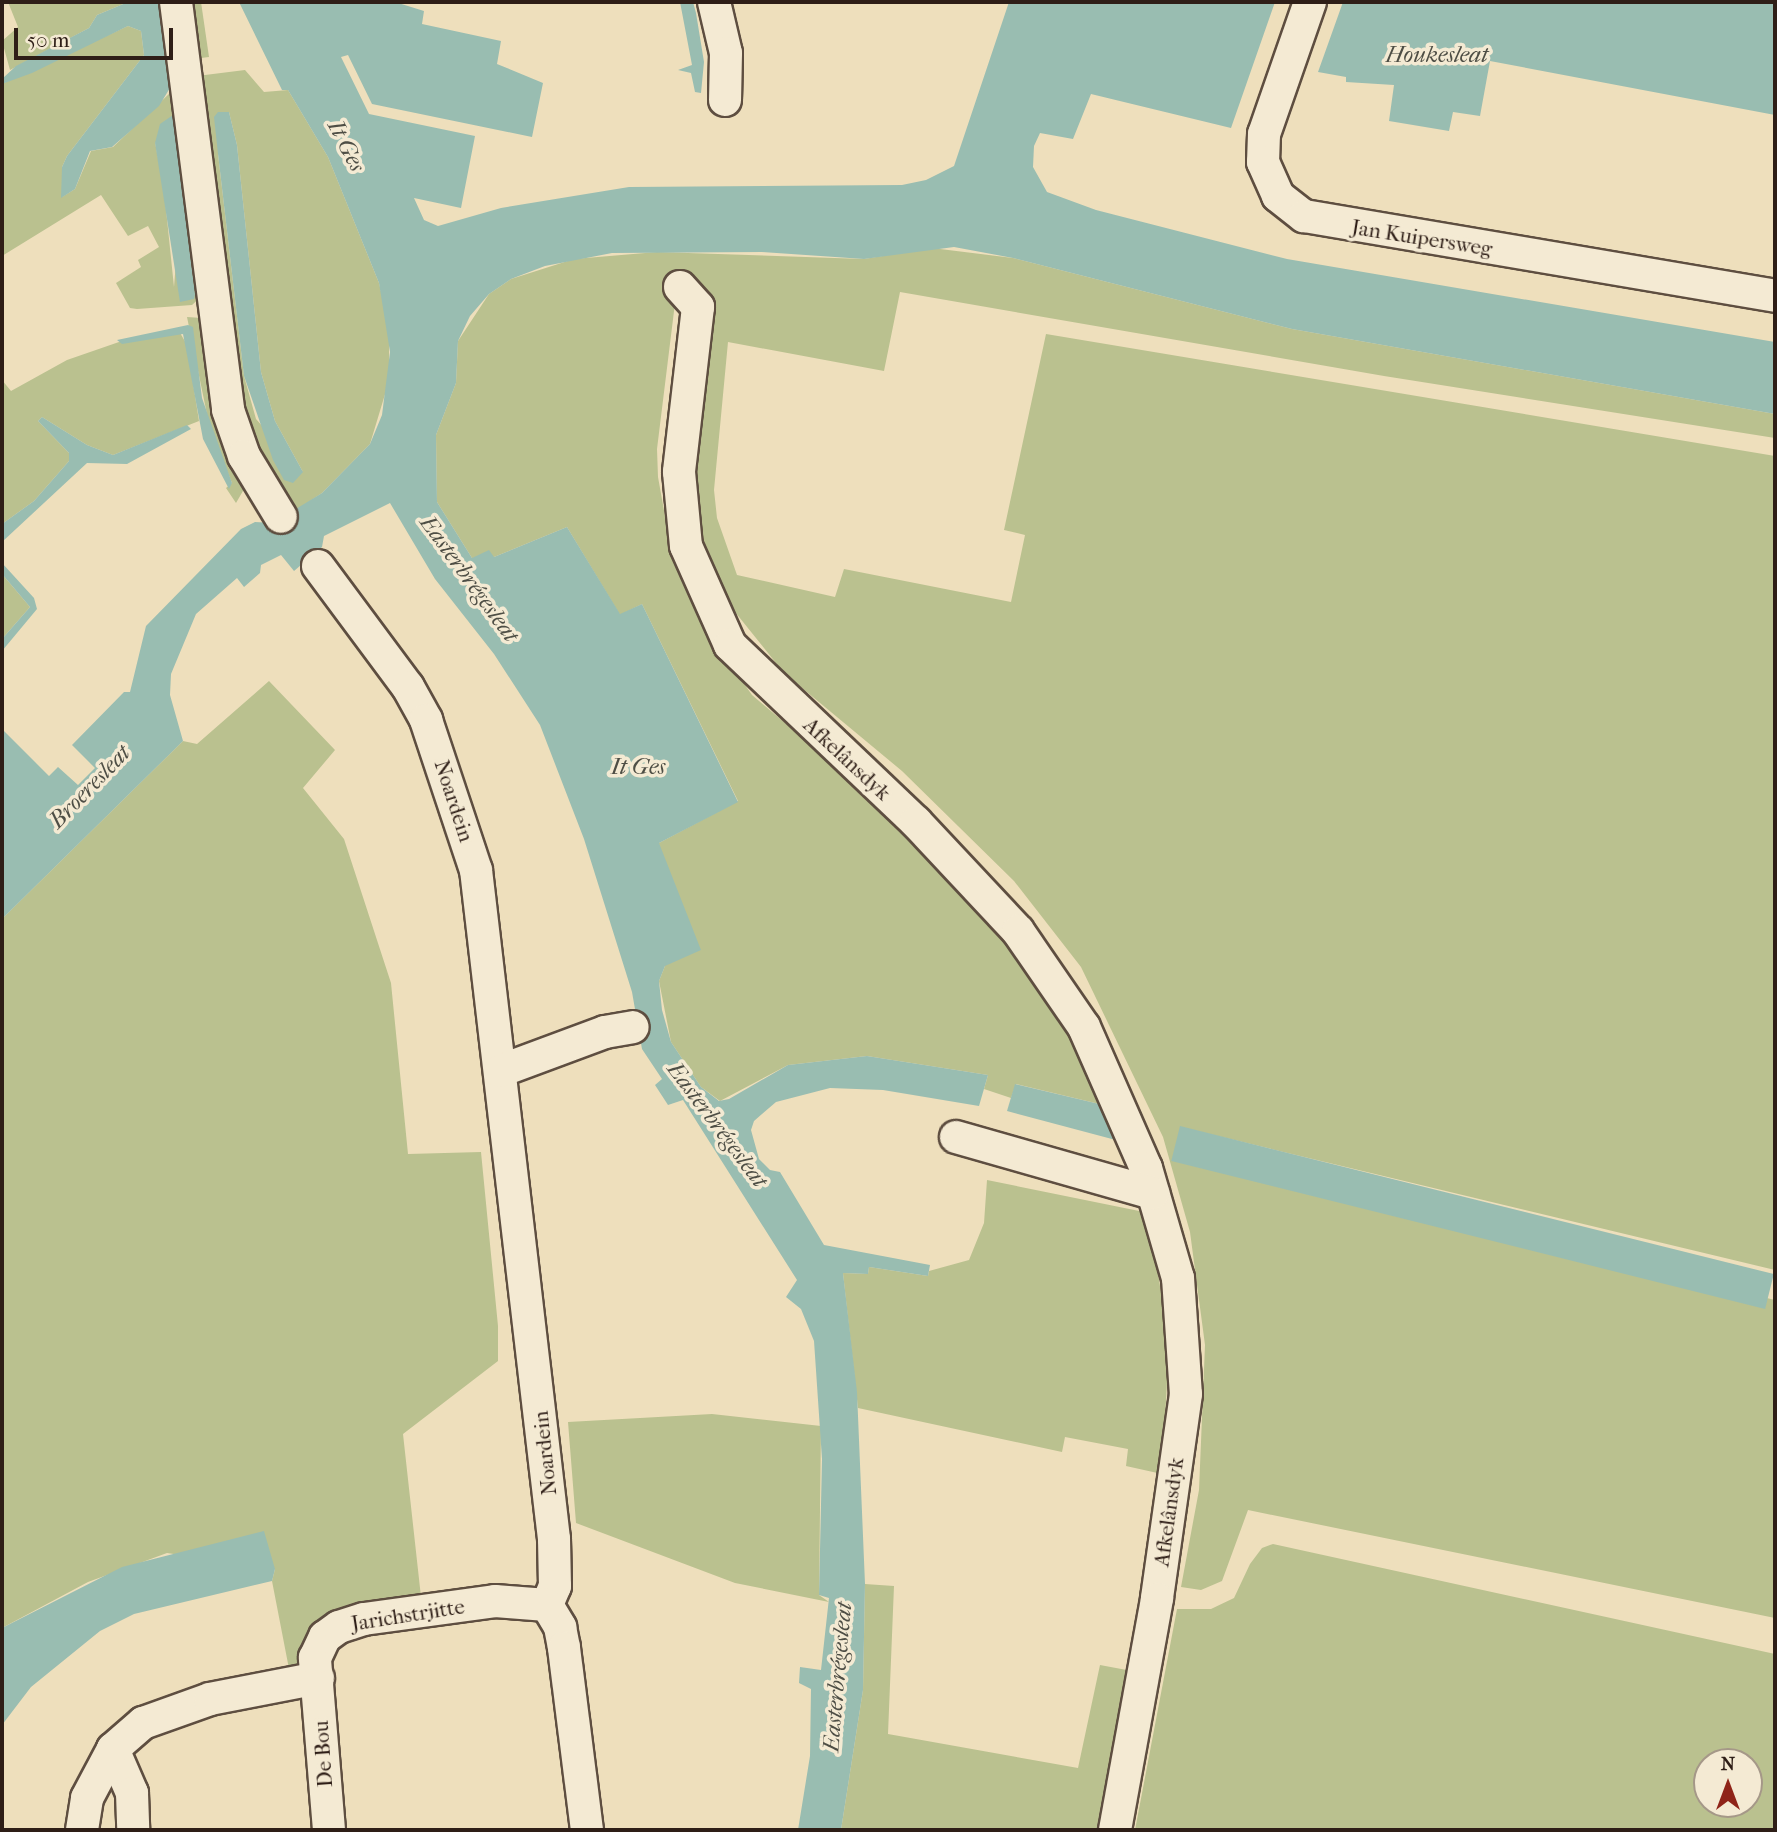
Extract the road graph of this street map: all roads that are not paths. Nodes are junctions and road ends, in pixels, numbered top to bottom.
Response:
1 (176, 2) edge
2 (714, 2) edge
3 (1310, 2) edge
4 (725, 100) dead end
5 (680, 287) dead end
6 (1775, 296) edge
7 (281, 517) dead end
8 (318, 566) dead end
9 (633, 1027) dead end
10 (500, 1071) junction
11 (957, 1137) dead end
12 (1153, 1194) junction
13 (547, 1605) junction
14 (318, 1678) junction
15 (113, 1749) junction
16 (82, 1830) edge
17 (133, 1830) edge
18 (329, 1830) edge
19 (587, 1830) edge
20 (1115, 1830) edge

1 - 7 street
2 - 4 street
3 - 6 street, Jan Kuipersweg
5 - 12 street, Afkelânsdyk
8 - 10 street, Noardein
9 - 10 street
10 - 13 street, Noardein
11 - 12 street
12 - 20 street, Afkelânsdyk
13 - 14 street, Jarichstrjitte
13 - 19 street
14 - 15 street
14 - 18 street, De Bou
15 - 16 street
15 - 17 street

